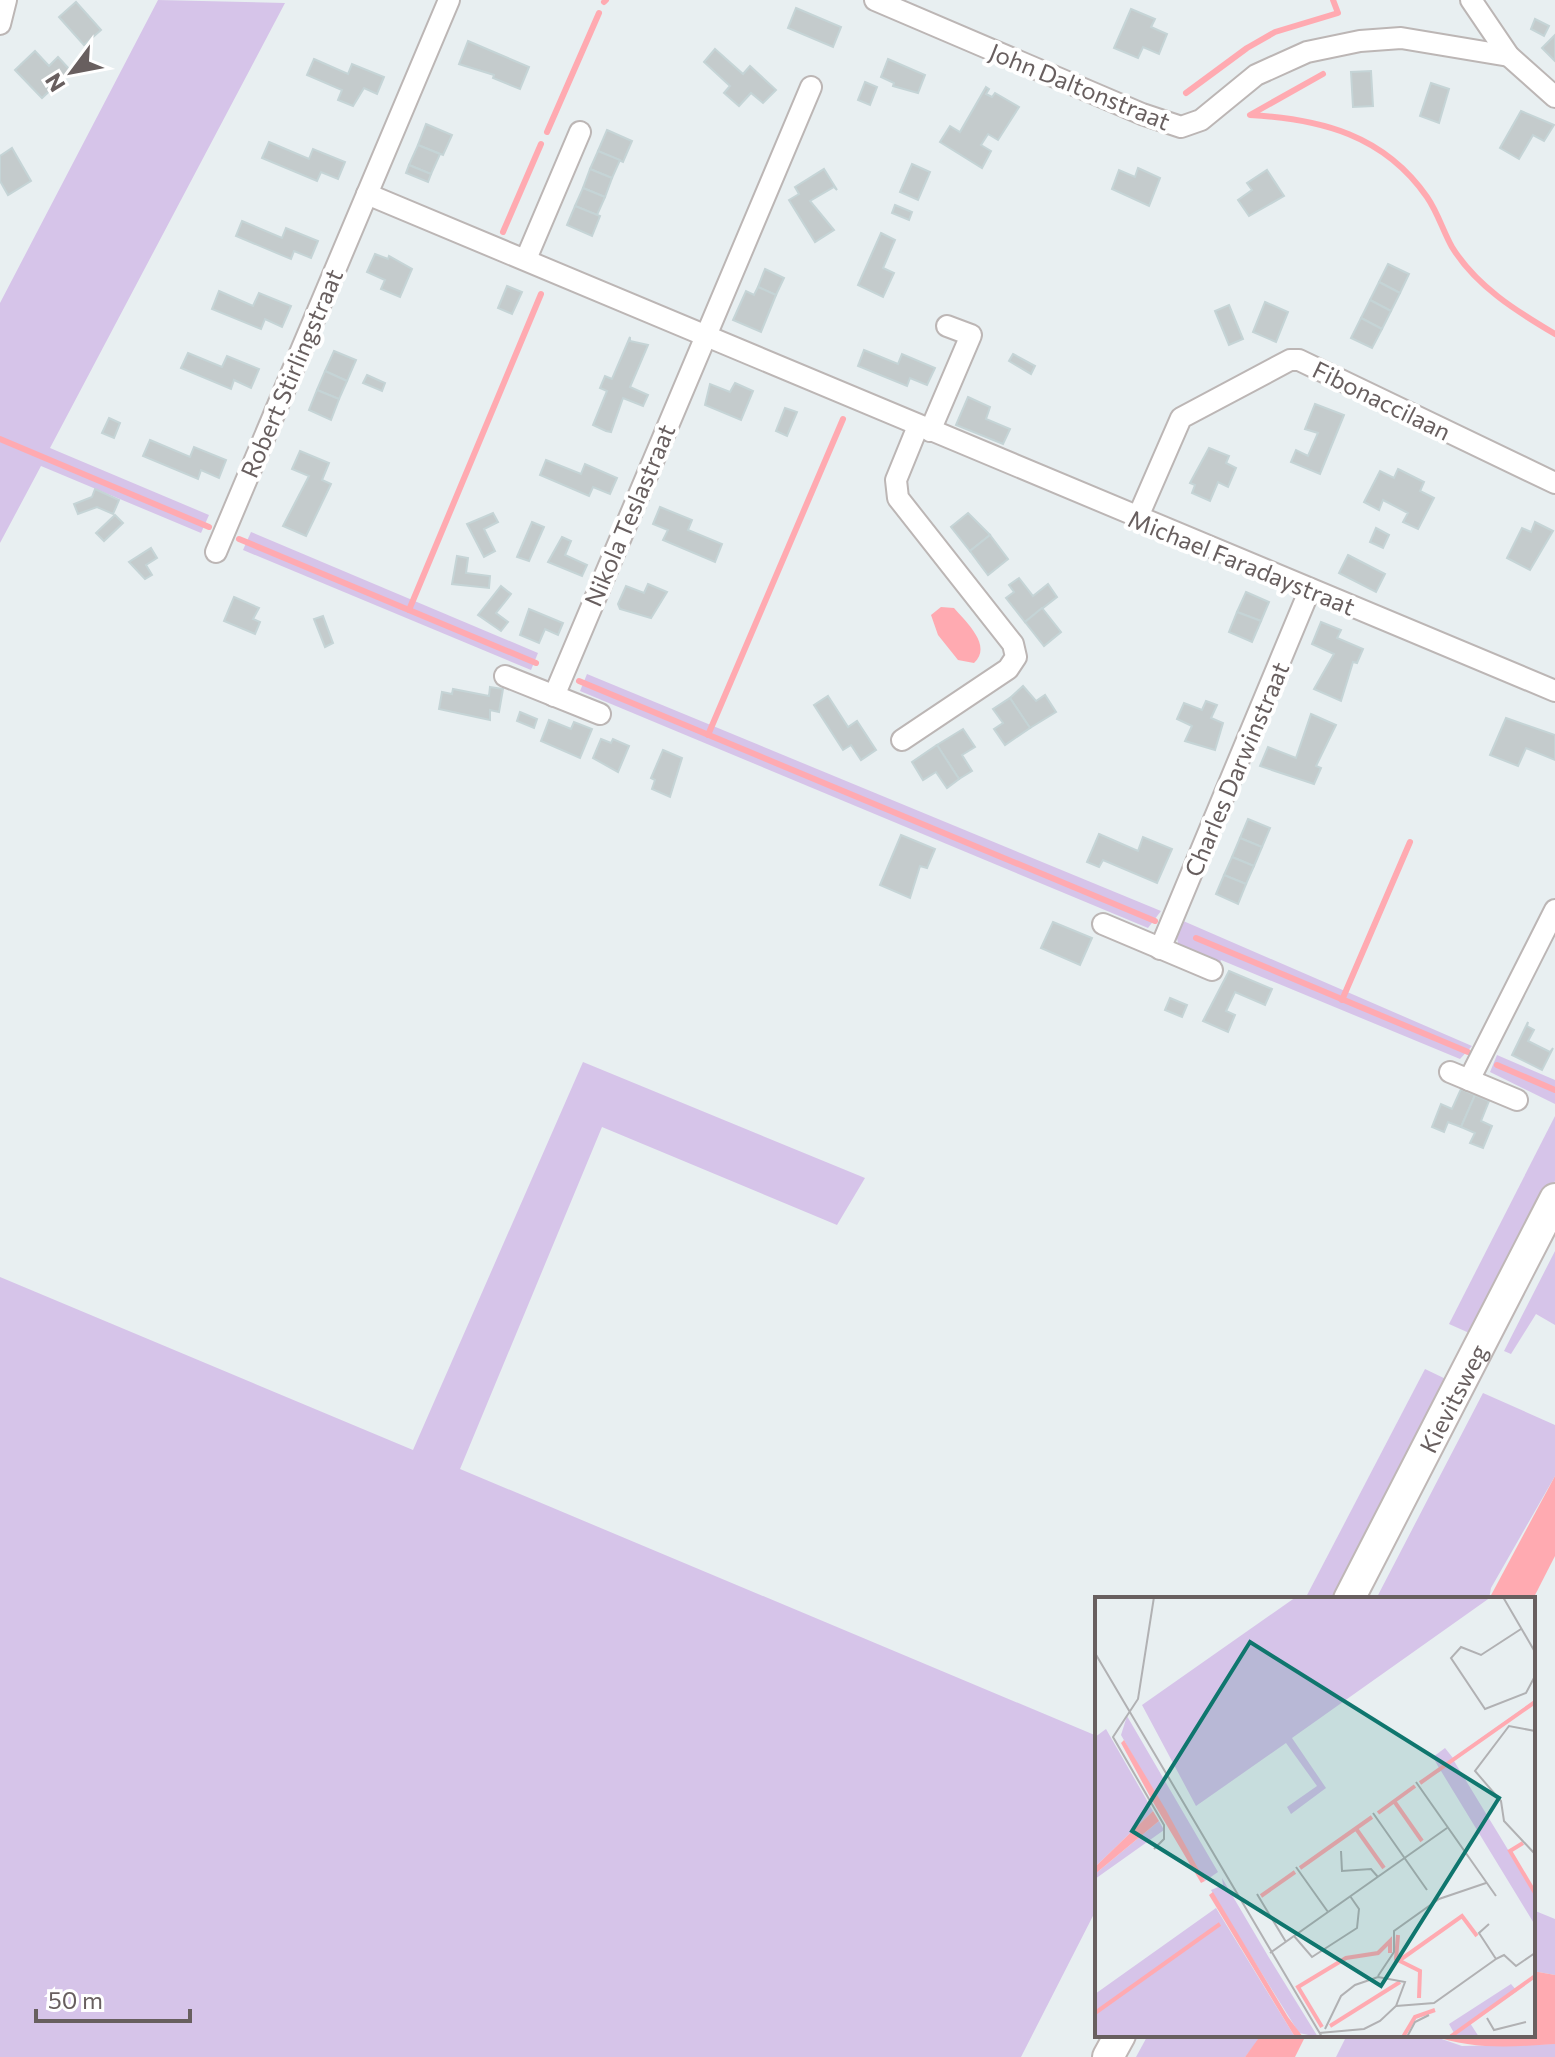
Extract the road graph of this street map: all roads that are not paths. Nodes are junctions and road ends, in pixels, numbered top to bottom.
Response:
1 (6, 0) edge
2 (449, 0) edge
3 (875, 0) edge
4 (1471, 0) edge
5 (0, 24) edge
6 (1509, 56) junction
7 (811, 87) dead end
8 (1555, 97) edge
9 (580, 132) dead end
10 (367, 194) junction
11 (526, 259) junction
12 (947, 326) dead end
13 (705, 335) junction
14 (924, 428) junction
15 (1555, 483) edge
16 (1137, 519) junction
17 (216, 552) dead end
18 (1310, 589) junction
19 (505, 676) dead end
20 (1555, 691) edge
21 (554, 696) junction
22 (600, 714) dead end
23 (902, 740) dead end
24 (1555, 910) edge
25 (1103, 924) dead end
26 (1160, 949) junction
27 (1212, 970) dead end
28 (1517, 1100) dead end
29 (1555, 1199) edge
30 (1350, 1597) edge
31 (1119, 2037) edge
32 (1108, 2057) edge

1 - 5 street
2 - 10 street, Robert Stirlingstraat
3 - 6 street, John Daltonstraat
4 - 6 street
6 - 8 street
7 - 13 street
9 - 11 street
10 - 11 street, Michael Faradaystraat
10 - 17 street, Robert Stirlingstraat
11 - 13 street, Michael Faradaystraat
12 - 14 street
13 - 14 street, Michael Faradaystraat
13 - 21 street, Nikola Teslastraat
14 - 16 street, Michael Faradaystraat
14 - 23 street
15 - 16 street, Fibonaccilaan
16 - 18 street, Michael Faradaystraat
18 - 20 street, Michael Faradaystraat
18 - 26 street, Charles Darwinstraat
19 - 21 street
21 - 22 street
24 - 28 street
25 - 26 street
26 - 27 street
29 - 30 street, Kievitsweg
31 - 32 street

